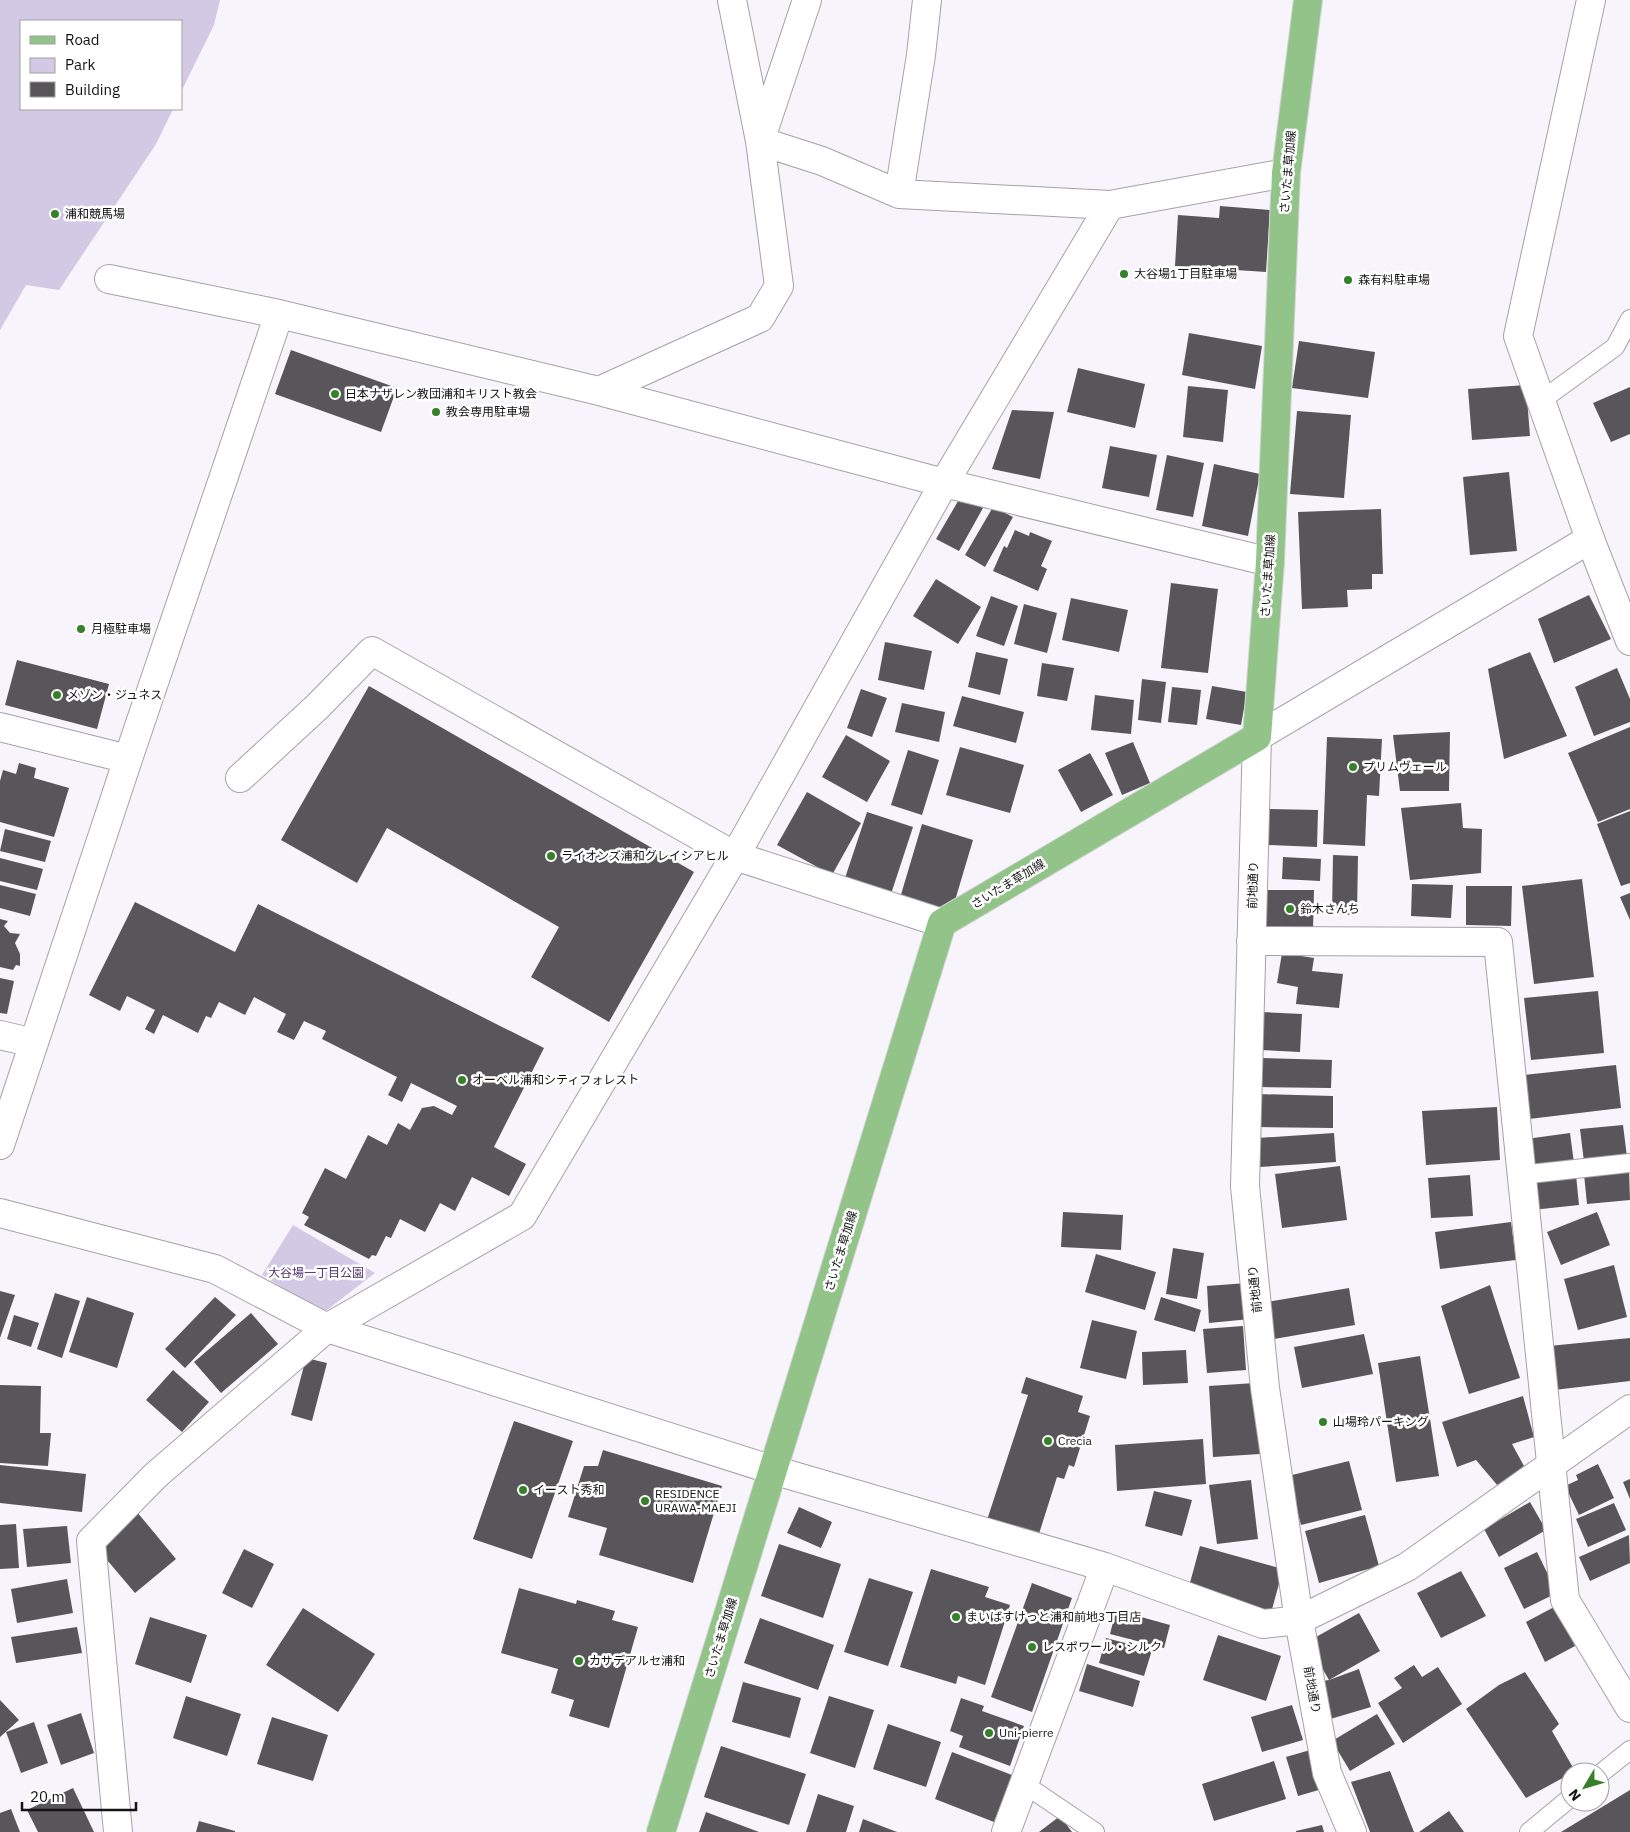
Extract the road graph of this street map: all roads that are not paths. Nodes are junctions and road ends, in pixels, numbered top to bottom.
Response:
1 (732, 0) edge
2 (807, 0) edge
3 (927, 0) edge
4 (1308, 0) edge
5 (1591, 0) edge
6 (760, 141) junction
7 (1286, 173) junction
8 (899, 194) junction
9 (1110, 204) junction
10 (109, 279) dead end
11 (280, 314) junction
12 (1630, 319) edge
13 (599, 391) junction
14 (1542, 400) junction
15 (944, 483) junction
16 (1590, 539) junction
17 (1270, 562) junction
18 (1630, 641) edge
19 (0, 728) edge
20 (1256, 737) junction
21 (128, 759) junction
22 (240, 778) dead end
23 (735, 856) junction
24 (942, 923) junction
25 (1251, 941) junction
26 (0, 1034) edge
27 (34, 1043) junction
28 (0, 1145) edge
29 (1630, 1163) edge
30 (1521, 1175) junction
31 (0, 1213) edge
32 (327, 1328) junction
33 (1630, 1409) edge
34 (1552, 1465) junction
35 (773, 1470) junction
36 (1105, 1567) junction
37 (1299, 1620) junction
38 (1630, 1708) edge
39 (1630, 1750) edge
40 (1610, 1766) edge
41 (1024, 1784) junction
42 (1560, 1806) edge
43 (118, 1832) edge
44 (661, 1832) edge
45 (1006, 1832) edge
46 (1095, 1832) edge
47 (1352, 1832) edge
48 (1529, 1832) edge

1 - 6 street
2 - 6 street
3 - 8 street
4 - 7 main road, さいたま草加線
5 - 14 street
6 - 8 street
6 - 13 street
7 - 9 street
7 - 17 main road, さいたま草加線
8 - 9 street
9 - 15 street
10 - 11 street
11 - 13 street
11 - 21 street
12 - 14 lane
13 - 15 street
14 - 16 street
15 - 17 street
15 - 23 street
16 - 18 street
16 - 20 street
17 - 20 main road, さいたま草加線
19 - 21 street
20 - 24 main road, さいたま草加線
20 - 25 street, 前地通り
21 - 27 street
22 - 23 street
23 - 24 street
23 - 32 street
24 - 35 main road, さいたま草加線
25 - 30 street
25 - 37 street, 前地通り
26 - 27 street
27 - 28 street
29 - 30 lane
30 - 34 street
31 - 32 street
32 - 35 street
32 - 43 street
33 - 34 street
34 - 37 street
34 - 38 street
35 - 36 street
35 - 44 main road, さいたま草加線
36 - 37 street
36 - 41 street
37 - 47 street, 前地通り
39 - 40 lane
41 - 45 street
41 - 46 lane
42 - 48 lane

